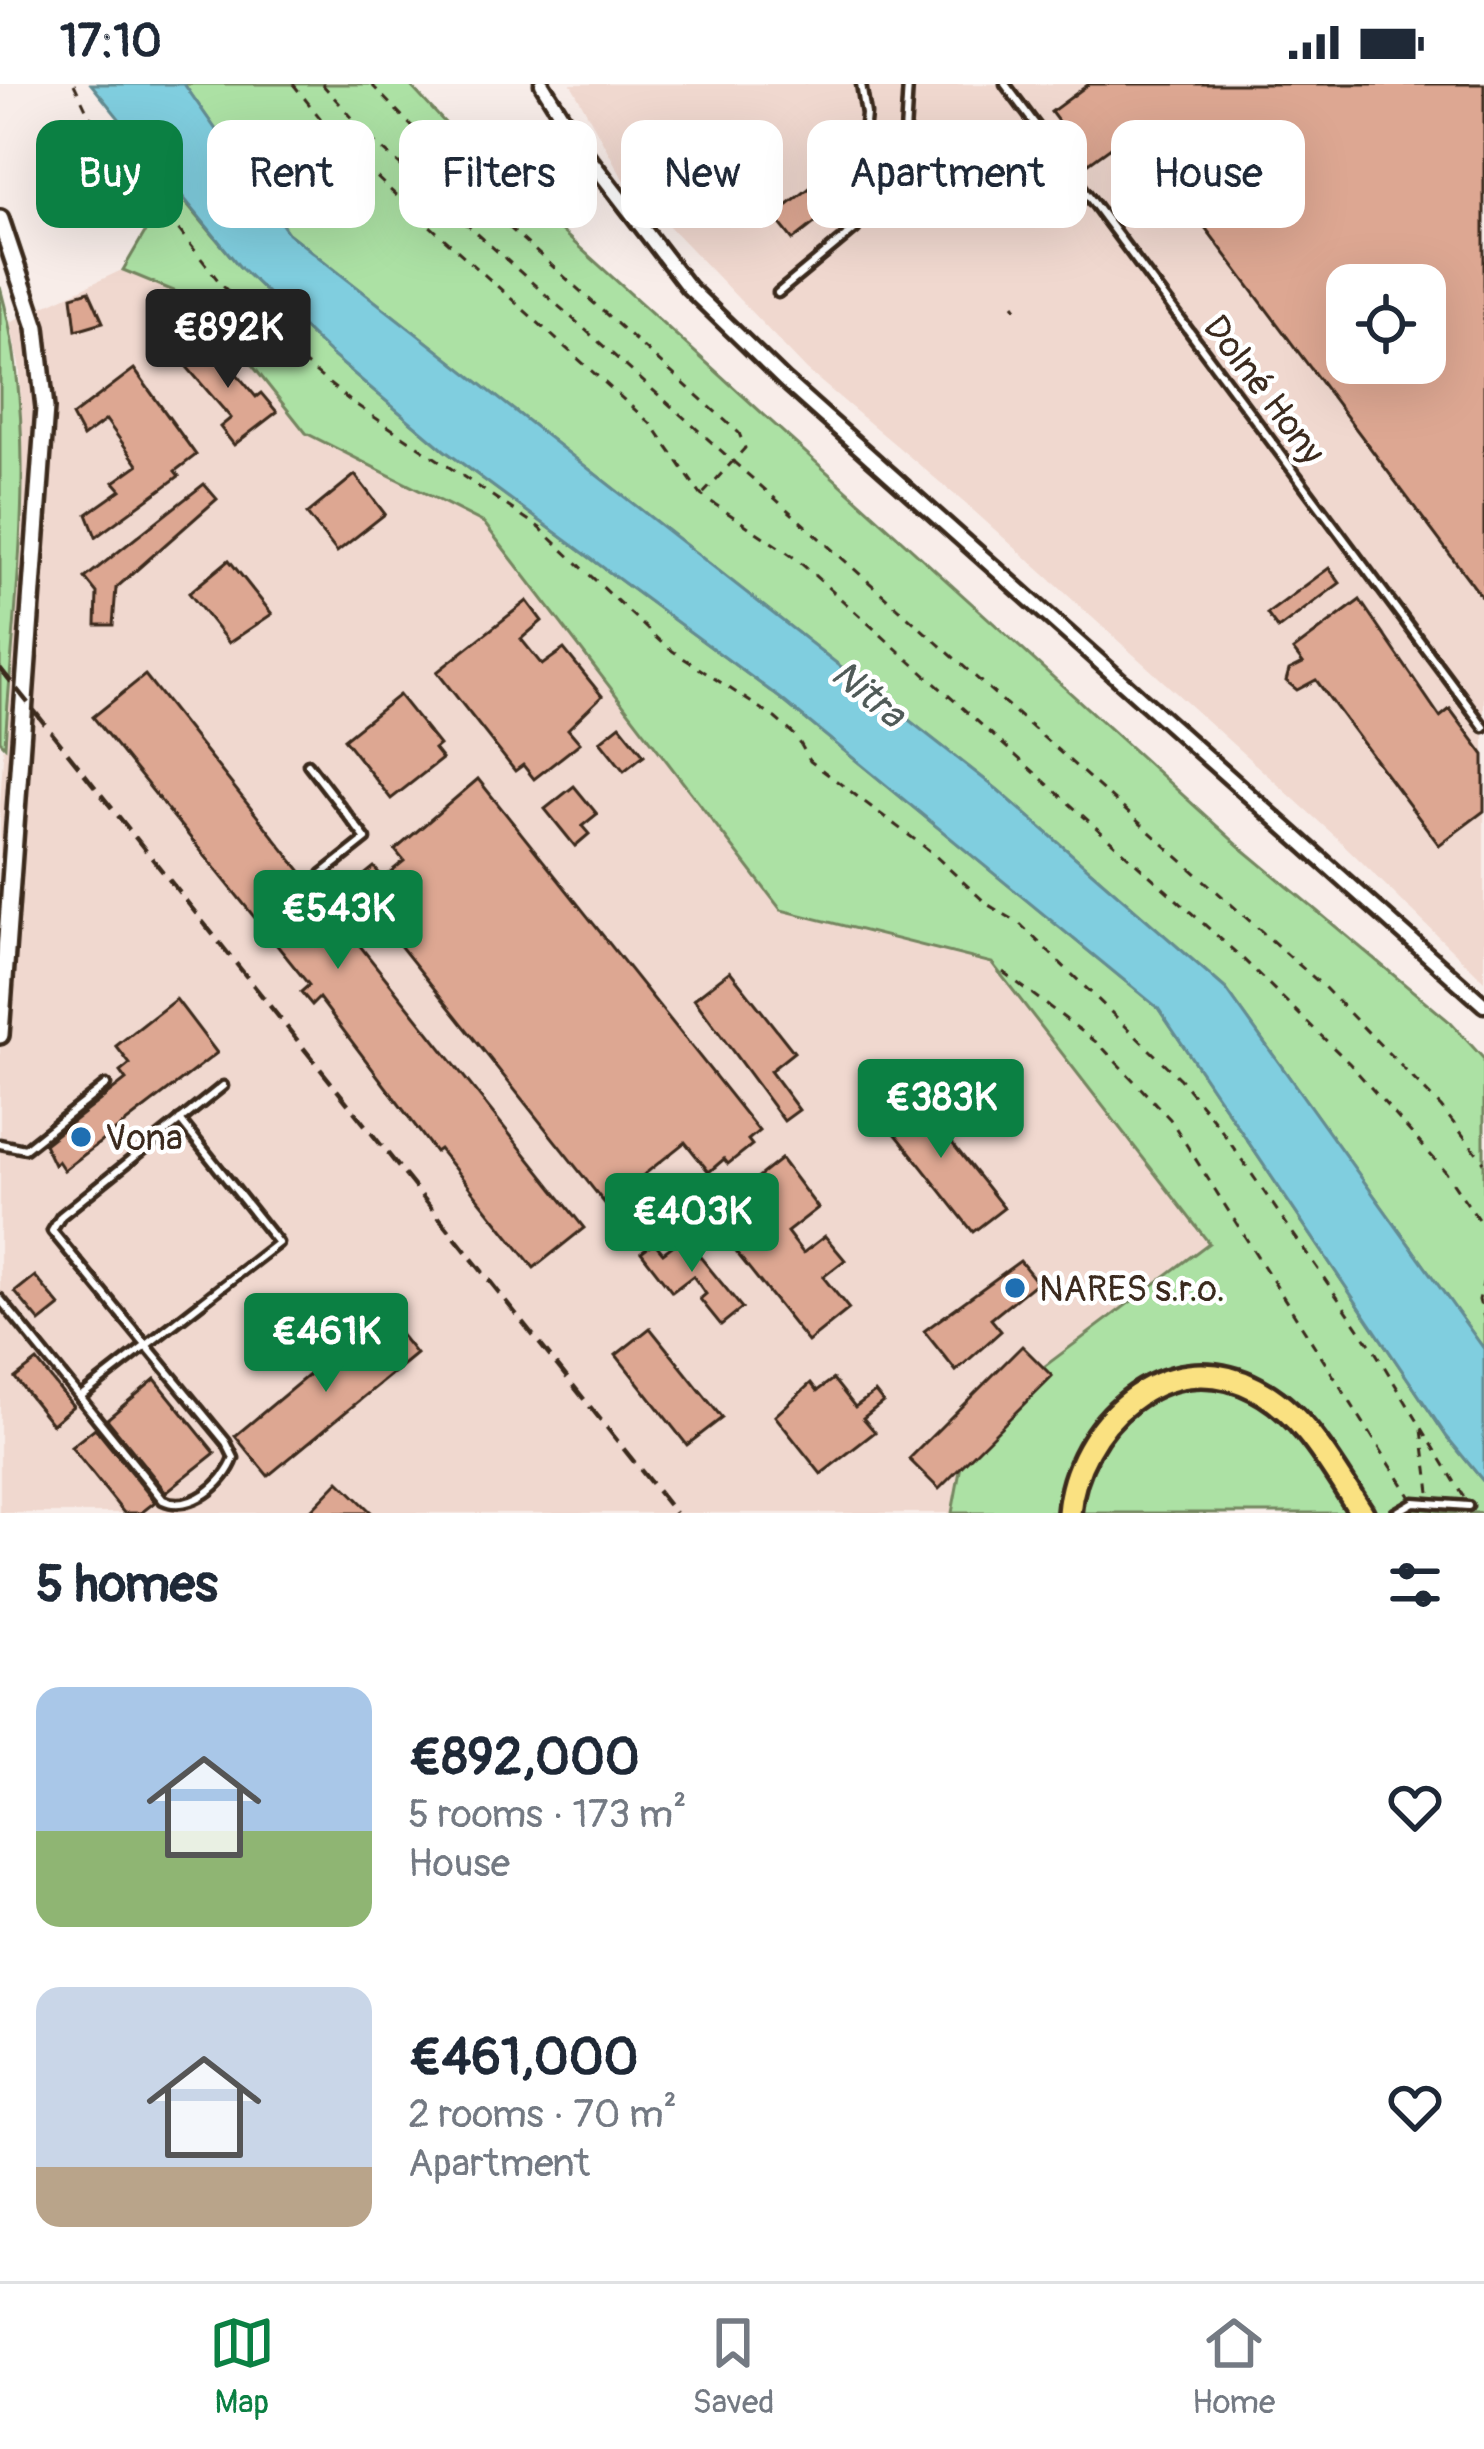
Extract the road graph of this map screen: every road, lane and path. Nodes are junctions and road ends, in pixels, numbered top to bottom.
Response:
1 (74, 84) edge
2 (293, 84) edge
3 (322, 84) edge
4 (371, 84) edge
5 (542, 84) edge
6 (861, 84) edge
7 (908, 84) edge
8 (1005, 84) edge
9 (906, 120) edge
10 (0, 219) edge
11 (778, 292) dead end
12 (735, 462) junction
13 (701, 495) junction
14 (1484, 727) edge
15 (308, 764) dead end
16 (322, 874) dead end
17 (1004, 972) dead end
18 (1484, 1005) edge
19 (0, 1035) edge
20 (106, 1084) dead end
21 (223, 1086) dead end
22 (180, 1120) junction
23 (0, 1144) edge
24 (1484, 1162) edge
25 (1484, 1228) edge
26 (1484, 1279) edge
27 (0, 1299) edge
28 (1484, 1318) edge
29 (146, 1346) junction
30 (80, 1397) junction
31 (1422, 1429) junction
32 (1414, 1502) junction
33 (1430, 1502) junction
34 (1468, 1506) joint
35 (1069, 1513) edge
36 (1082, 1513) edge
37 (1351, 1513) edge
38 (1362, 1513) edge
39 (1395, 1513) edge

1 - 31 path
2 - 13 path
3 - 12 path
4 - 12 path
5 - 18 street
6 - 11 lane
7 - 9 lane
8 - 14 lane, Dolné Hony
10 - 19 street
12 - 13 path
12 - 24 path
13 - 25 path
15 - 16 lane
17 - 32 path
20 - 23 lane
21 - 22 lane
22 - 29 lane
22 - 29 lane
26 - 28 path
27 - 30 lane
29 - 30 lane
29 - 30 lane
31 - 33 path
31 - 34 path
32 - 33 lane
32 - 39 lane
33 - 34 lane
35 - 38 highway
36 - 37 highway

